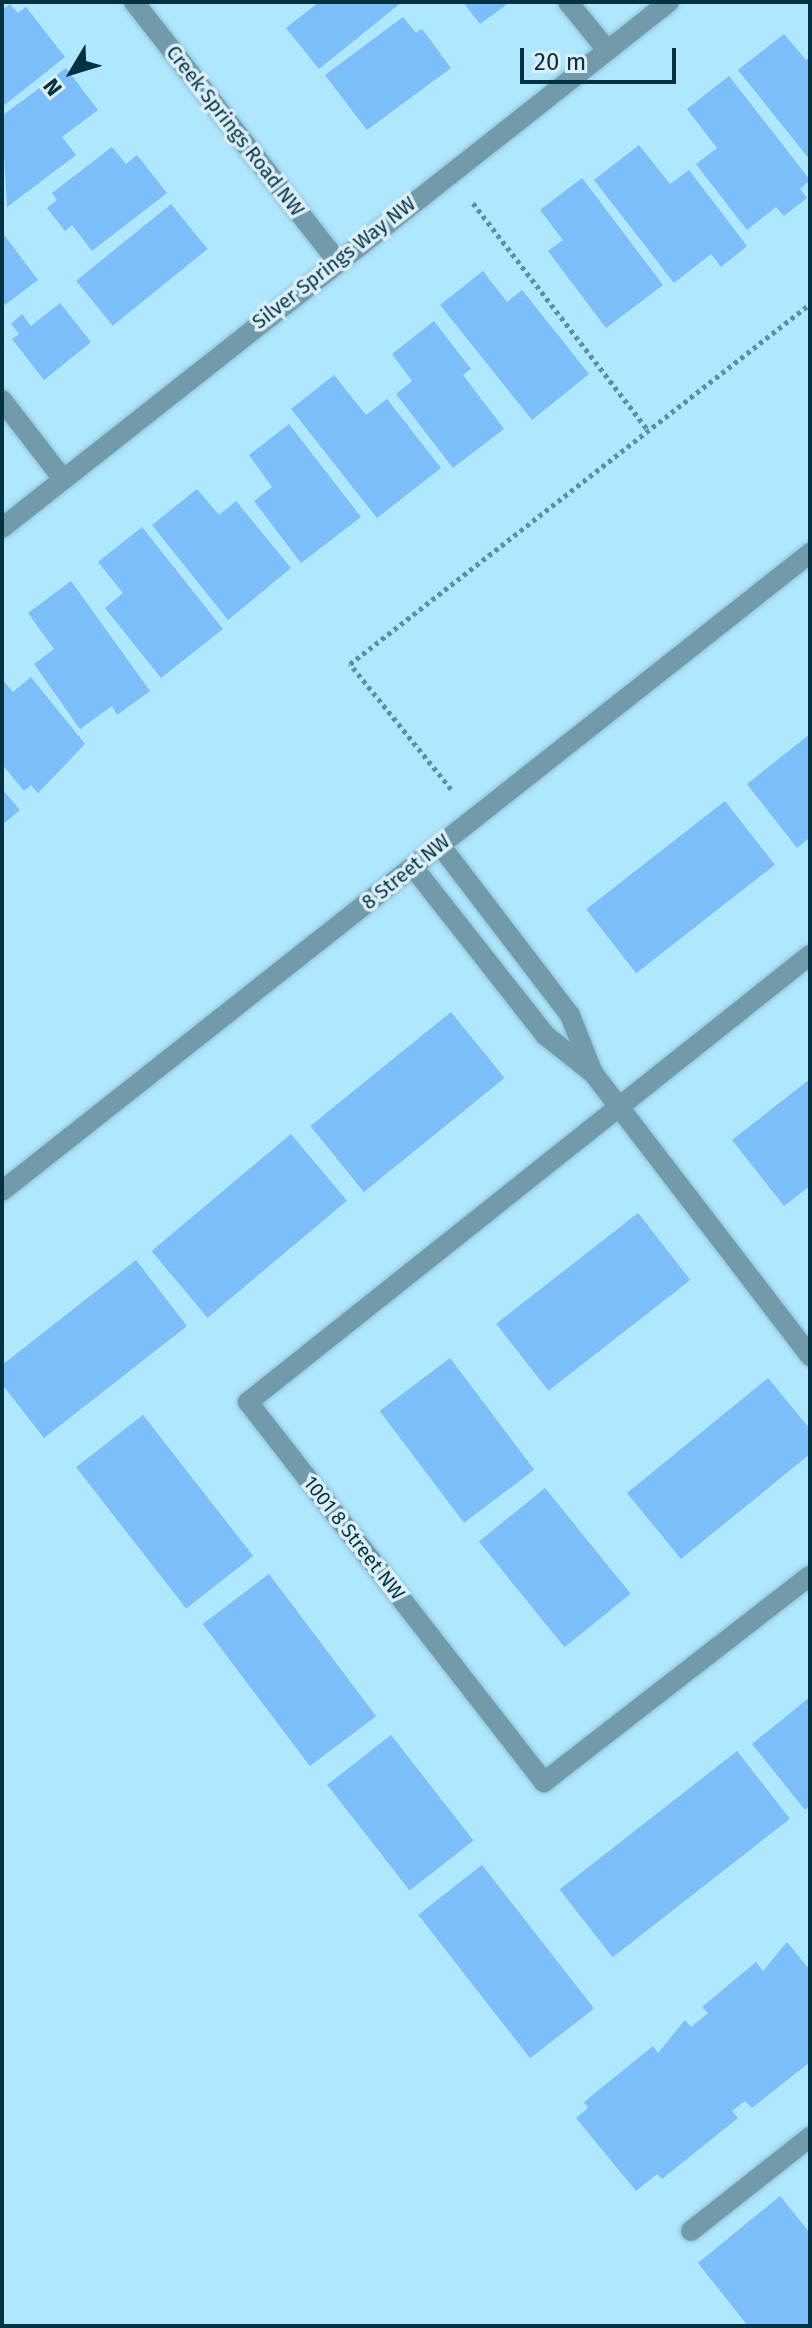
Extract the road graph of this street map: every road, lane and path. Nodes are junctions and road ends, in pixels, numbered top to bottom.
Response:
1 (134, 2) edge
2 (568, 2) edge
3 (669, 2) edge
4 (607, 50) junction
5 (476, 207) dead end
6 (336, 260) junction
7 (810, 304) edge
8 (2, 400) edge
9 (648, 430) junction
10 (63, 479) junction
11 (2, 528) edge
12 (810, 553) edge
13 (474, 818) junction
14 (440, 845) junction
15 (413, 867) junction
16 (810, 955) edge
17 (593, 1073) junction
18 (618, 1105) junction
19 (2, 1191) edge
20 (810, 1356) edge
21 (810, 1576) edge
22 (809, 2141) edge
23 (691, 2231) dead end

1 - 6 street, Creek Springs Road NW
2 - 4 street
3 - 4 street, Silver Springs Way NW
4 - 6 street, Silver Springs Way NW
5 - 9 path
6 - 10 street, Silver Springs Way NW
7 - 9 path
8 - 10 street
9 - 13 path
10 - 11 street, Silver Springs Way NW
12 - 13 street, 8 Street NW
13 - 14 street, 8 Street NW
14 - 15 street, 8 Street NW
14 - 17 street
15 - 17 street
15 - 19 street, 8 Street NW
16 - 18 street, 1001 8 Street NW
17 - 18 street
18 - 20 street
18 - 21 street, 1001 8 Street NW
22 - 23 street

